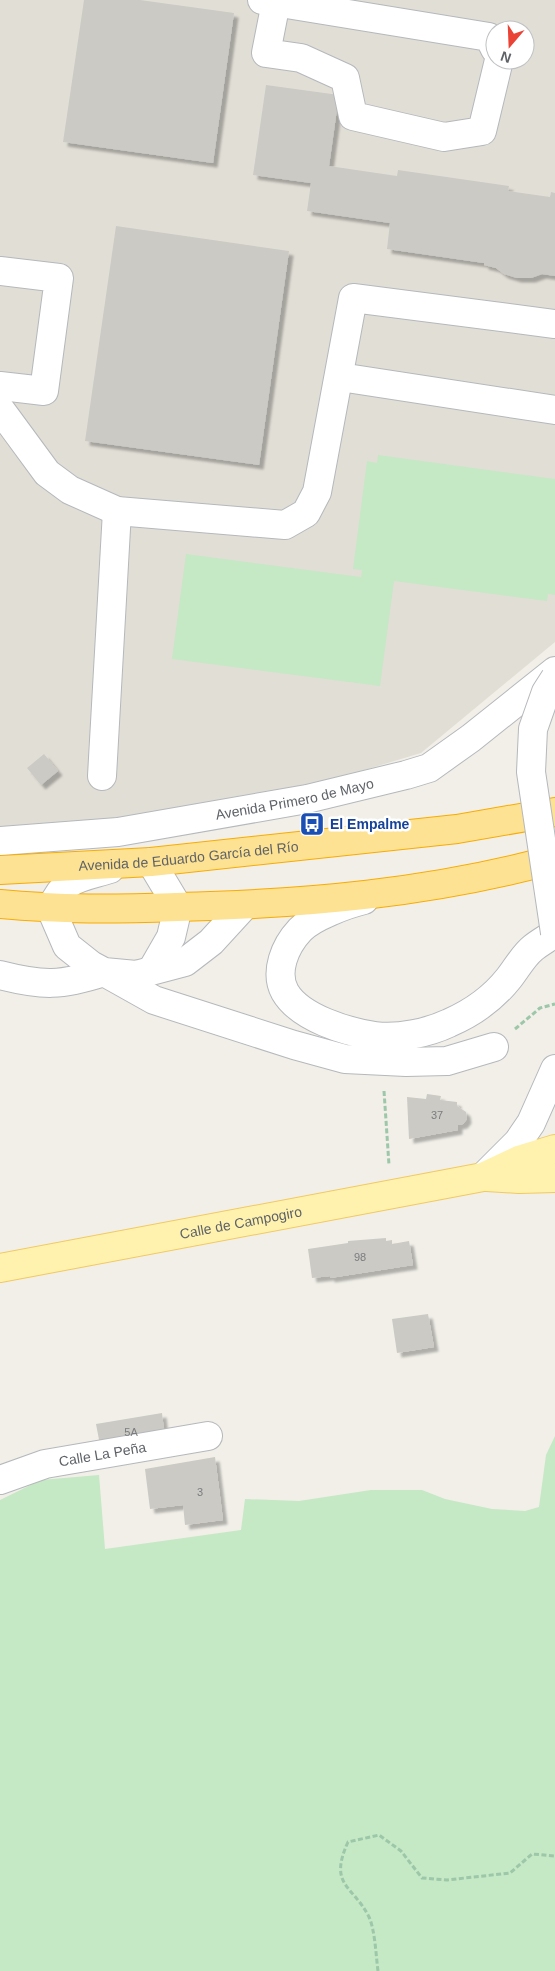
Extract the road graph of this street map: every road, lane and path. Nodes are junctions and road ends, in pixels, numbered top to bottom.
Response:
1 (269, 1) edge
2 (485, 36) edge
3 (497, 70) edge
4 (0, 271) edge
5 (555, 324) edge
6 (340, 377) junction
7 (0, 386) edge
8 (555, 410) edge
9 (2, 418) edge
10 (117, 511) junction
11 (555, 671) edge
12 (555, 678) edge
13 (102, 776) dead end
14 (555, 812) edge
15 (0, 841) edge
16 (555, 859) edge
17 (138, 863) junction
18 (0, 870) edge
19 (407, 890) junction
20 (0, 904) edge
21 (244, 906) junction
22 (178, 907) junction
23 (51, 909) junction
24 (555, 933) edge
25 (152, 970) junction
26 (104, 972) junction
27 (0, 975) edge
28 (555, 1004) edge
29 (494, 1047) joint
30 (555, 1069) edge
31 (384, 1088) dead end
32 (555, 1149) edge
33 (388, 1152) dead end
34 (555, 1154) edge
35 (482, 1177) junction
36 (555, 1178) edge
37 (519, 1180) junction
38 (0, 1268) edge
39 (208, 1436) dead end
40 (0, 1480) edge
41 (555, 1856) edge
42 (378, 1971) edge

1 - 2 street
1 - 3 street
4 - 7 street
5 - 6 street
6 - 8 street
6 - 10 street
9 - 10 street
10 - 13 street
11 - 15 street, Avenida Primero de Mayo
12 - 24 street, bridge
14 - 17 highway, Avenida de Eduardo García del Río
16 - 19 highway
17 - 18 highway, Avenida de Eduardo García del Río
17 - 22 street
17 - 23 street
19 - 21 highway
19 - 24 street
20 - 23 highway
21 - 22 highway
21 - 25 street
22 - 23 highway
22 - 25 street
23 - 26 street
25 - 26 street
26 - 27 street
26 - 29 street
28 - 29 path
30 - 35 street
31 - 33 path
32 - 35 main road, Calle de Campogiro
34 - 37 street
35 - 37 main road, Calle de Campogiro
35 - 38 main road, Calle de Campogiro
36 - 37 main road, Calle de Campogiro
39 - 40 street, Calle La Peña
41 - 42 path

